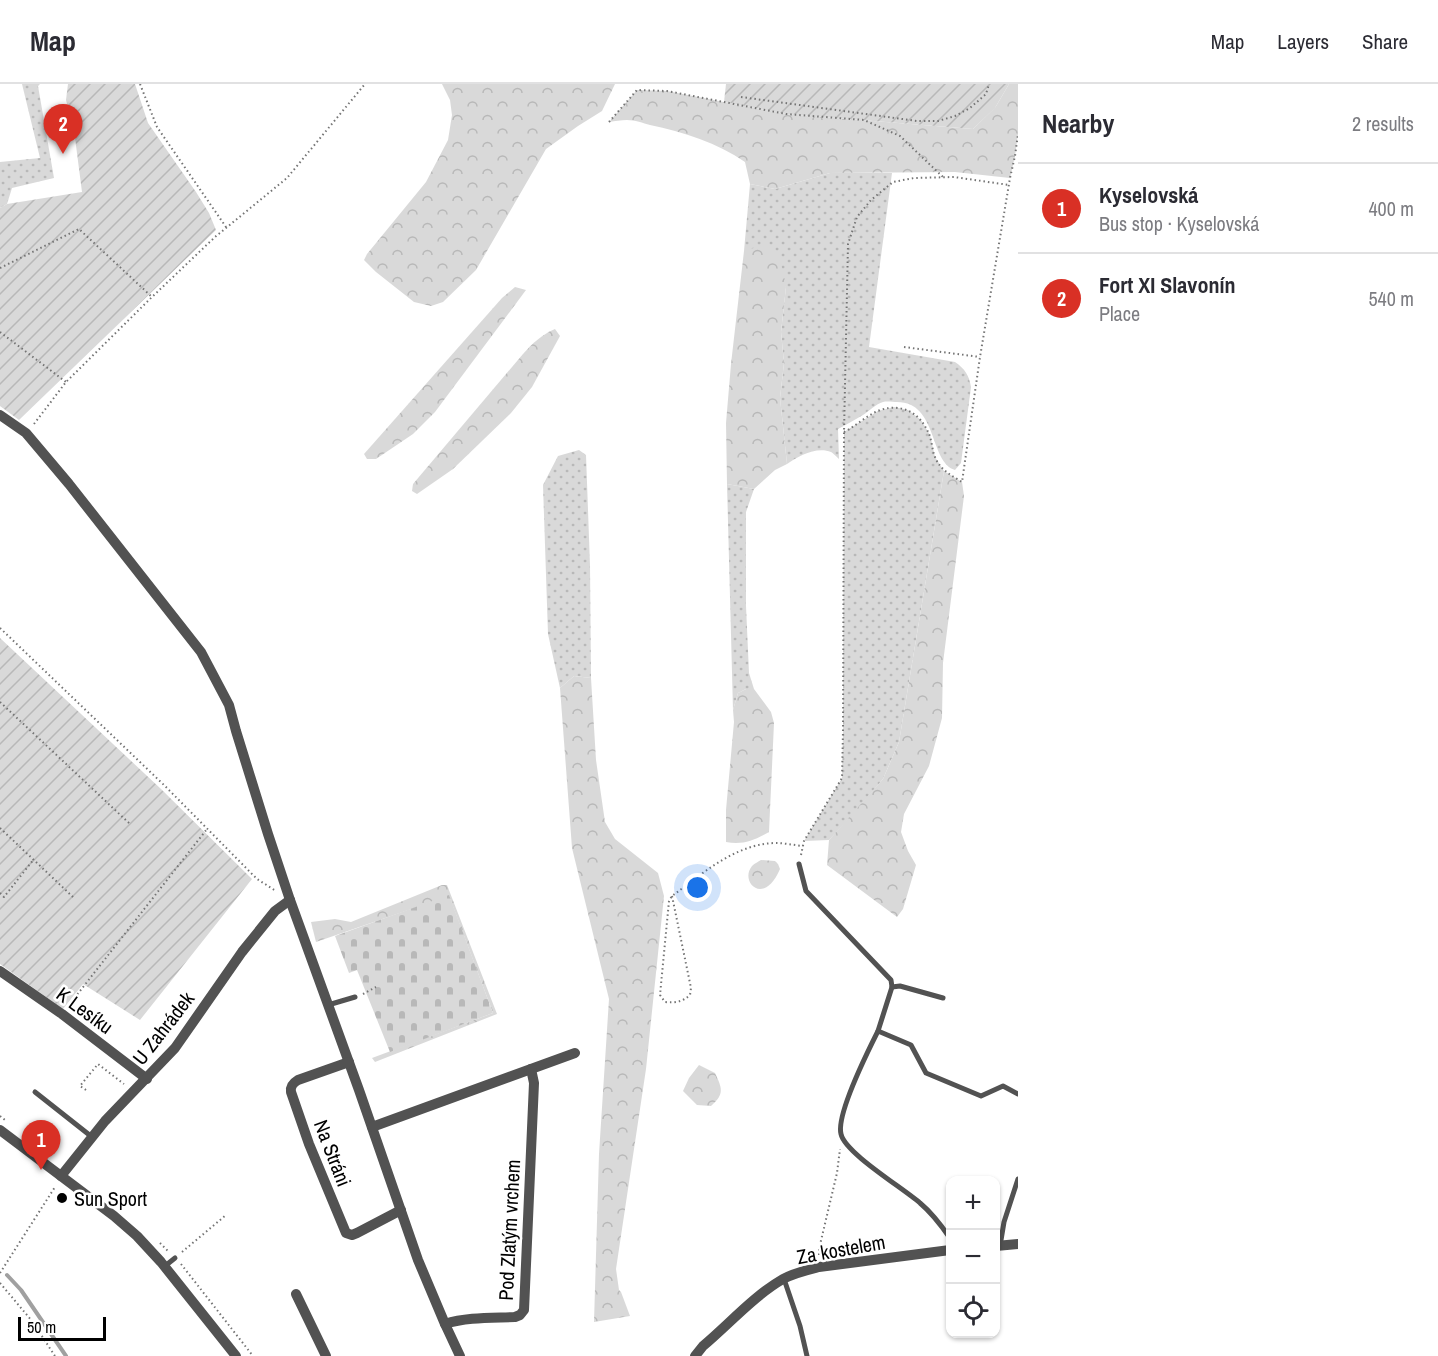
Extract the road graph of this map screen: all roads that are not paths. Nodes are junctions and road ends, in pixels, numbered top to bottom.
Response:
1 (0, 415) edge
2 (799, 864) road end
3 (289, 898) junction
4 (0, 971) edge
5 (892, 987) junction
6 (355, 998) road end
7 (944, 998) dead end
8 (327, 1005) junction
9 (878, 1030) junction
10 (575, 1053) dead end
11 (349, 1062) junction
12 (531, 1069) junction
13 (147, 1078) junction
14 (35, 1092) dead end
15 (1018, 1094) edge
16 (372, 1127) junction
17 (0, 1130) edge
18 (92, 1137) junction
19 (61, 1176) junction
20 (1018, 1179) edge
21 (401, 1210) junction
22 (946, 1231) edge
23 (1000, 1238) edge
24 (1018, 1244) edge
25 (1000, 1246) edge
26 (946, 1251) edge
27 (175, 1258) road end
28 (165, 1266) junction
29 (784, 1279) junction
30 (296, 1294) dead end
31 (444, 1324) junction
32 (236, 1356) edge
33 (326, 1356) edge
34 (460, 1356) edge
35 (695, 1356) edge
36 (807, 1356) edge

1 - 3 street
2 - 5 lane
3 - 8 street
3 - 13 street, U Zahrádek
4 - 13 street, K Lesíku
5 - 7 lane
5 - 9 lane
6 - 8 lane
8 - 11 street
9 - 15 lane
9 - 22 lane
10 - 12 street
11 - 16 street
11 - 21 street, Na Stráni
12 - 16 street
12 - 31 street, Pod Zlatým vrchem
13 - 18 street, U Zahrádek
14 - 18 lane
16 - 21 street
17 - 19 street
18 - 19 street, U Zahrádek
19 - 28 street
20 - 23 lane
21 - 31 street
24 - 25 street
26 - 29 street, Za kostelem
27 - 28 lane
28 - 32 street
29 - 35 street, Za kostelem
29 - 36 lane
30 - 33 street
31 - 34 street

